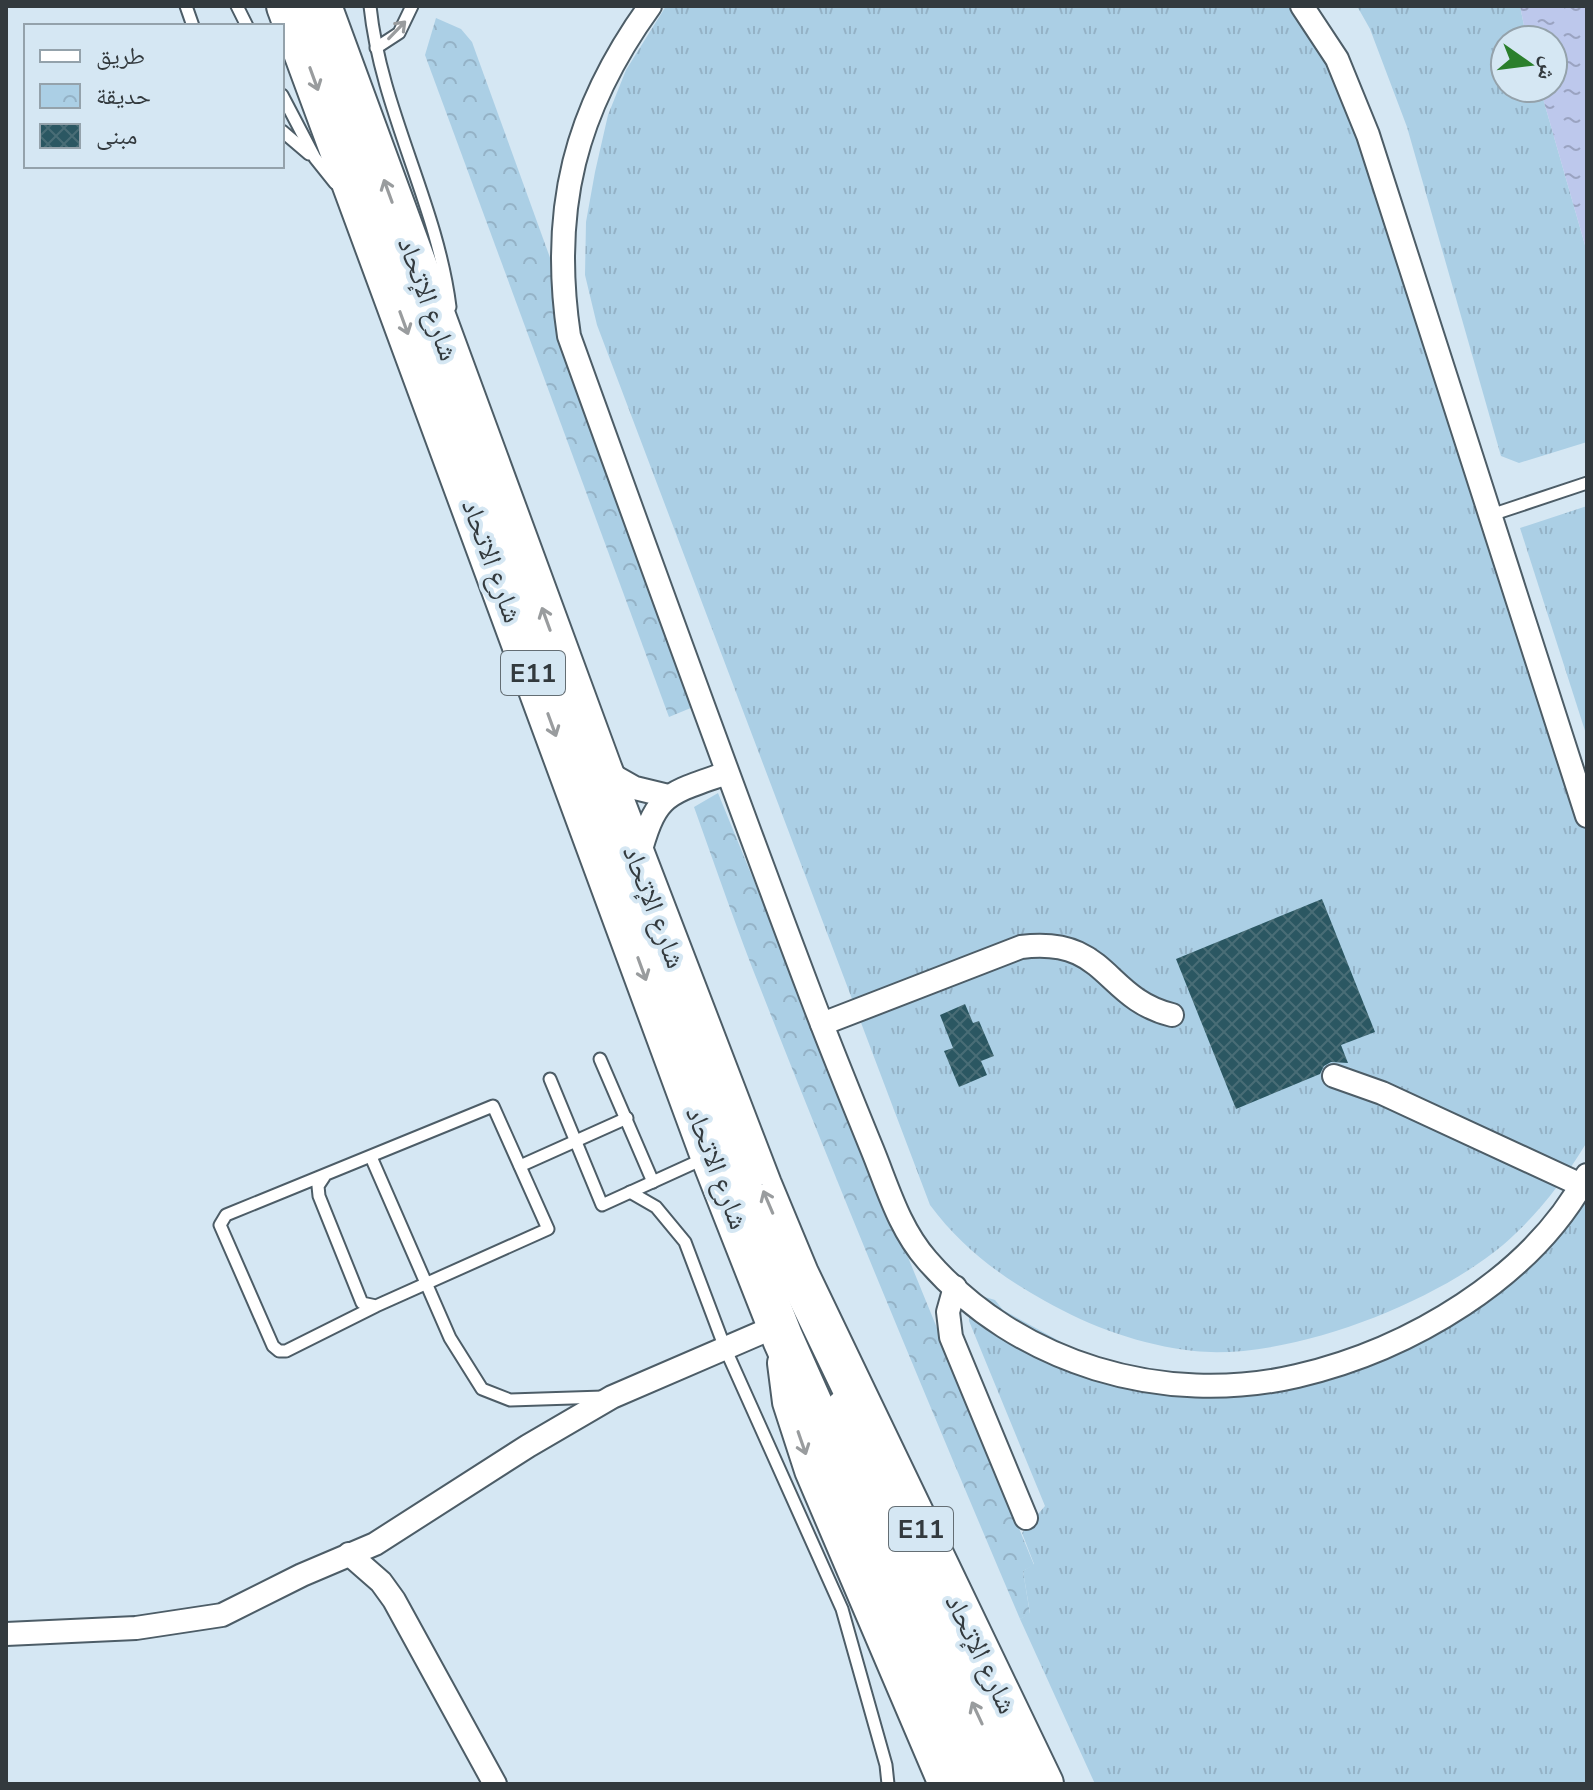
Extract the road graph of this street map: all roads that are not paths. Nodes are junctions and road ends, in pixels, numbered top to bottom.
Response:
1 (237, 6) edge
2 (287, 6) edge
3 (321, 6) edge
4 (370, 6) edge
5 (412, 6) edge
6 (650, 6) edge
7 (1302, 6) edge
8 (246, 24) edge
9 (376, 48) junction
10 (284, 99) edge
11 (284, 133) edge
12 (315, 158) junction
13 (368, 224) junction
14 (450, 360) junction
15 (1587, 483) edge
16 (1491, 515) junction
17 (601, 768) junction
18 (727, 773) junction
19 (668, 796) junction
20 (1587, 816) edge
21 (637, 865) junction
22 (1172, 1015) dead end
23 (822, 1024) junction
24 (600, 1059) dead end
25 (1334, 1076) dead end
26 (550, 1079) dead end
27 (627, 1118) junction
28 (577, 1141) junction
29 (711, 1156) junction
30 (371, 1157) junction
31 (520, 1166) junction
32 (324, 1177) junction
33 (1584, 1180) edge
34 (653, 1182) junction
35 (630, 1192) junction
36 (798, 1274) junction
37 (426, 1285) junction
38 (955, 1287) junction
39 (376, 1306) junction
40 (781, 1332) junction
41 (725, 1348) junction
42 (612, 1397) junction
43 (1026, 1518) dead end
44 (349, 1554) junction
45 (6, 1634) edge
46 (954, 1783) edge
47 (495, 1784) edge
48 (888, 1784) edge
49 (1010, 1784) edge
50 (1043, 1784) edge

1 - 8 lane
2 -> 13 highway, شارع الاتحاد / E11
14 -> 3 highway, شارع الإتحاد / E11
4 - 9 lane
9 -> 5 lane
6 - 18 street
7 - 16 street
9 - 14 lane
10 - 12 lane
11 - 12 lane
12 - 13 lane
13 -> 29 highway, شارع الاتحاد / E11
17 -> 14 highway, شارع الإتحاد / E11
15 - 16 lane
16 - 20 street
17 - 19 street
17 - 21 highway, شارع الإتحاد / E11
18 - 19 street
18 - 23 street
19 - 21 street
36 -> 21 highway, شارع الإتحاد / E11
22 - 23 street
23 - 38 street
24 - 27 lane
25 - 33 street
26 - 28 lane
27 - 28 lane
27 - 34 lane
28 - 31 lane
28 - 35 lane
29 - 34 lane
29 - 40 highway, شارع الاتحاد / E11
30 - 31 lane
30 - 32 lane
30 - 37 lane
31 - 37 lane
32 - 39 lane
32 - 39 lane
33 - 38 street
34 - 35 lane
35 - 41 lane
49 -> 36 main road
36 - 50 highway, شارع الإتحاد / E11
37 - 39 lane
37 - 42 lane
38 - 43 street
40 - 41 street
40 -> 46 highway, شارع الإتحاد / E11
41 - 42 street
41 - 48 lane
42 - 44 street
44 - 45 street
44 - 47 street

